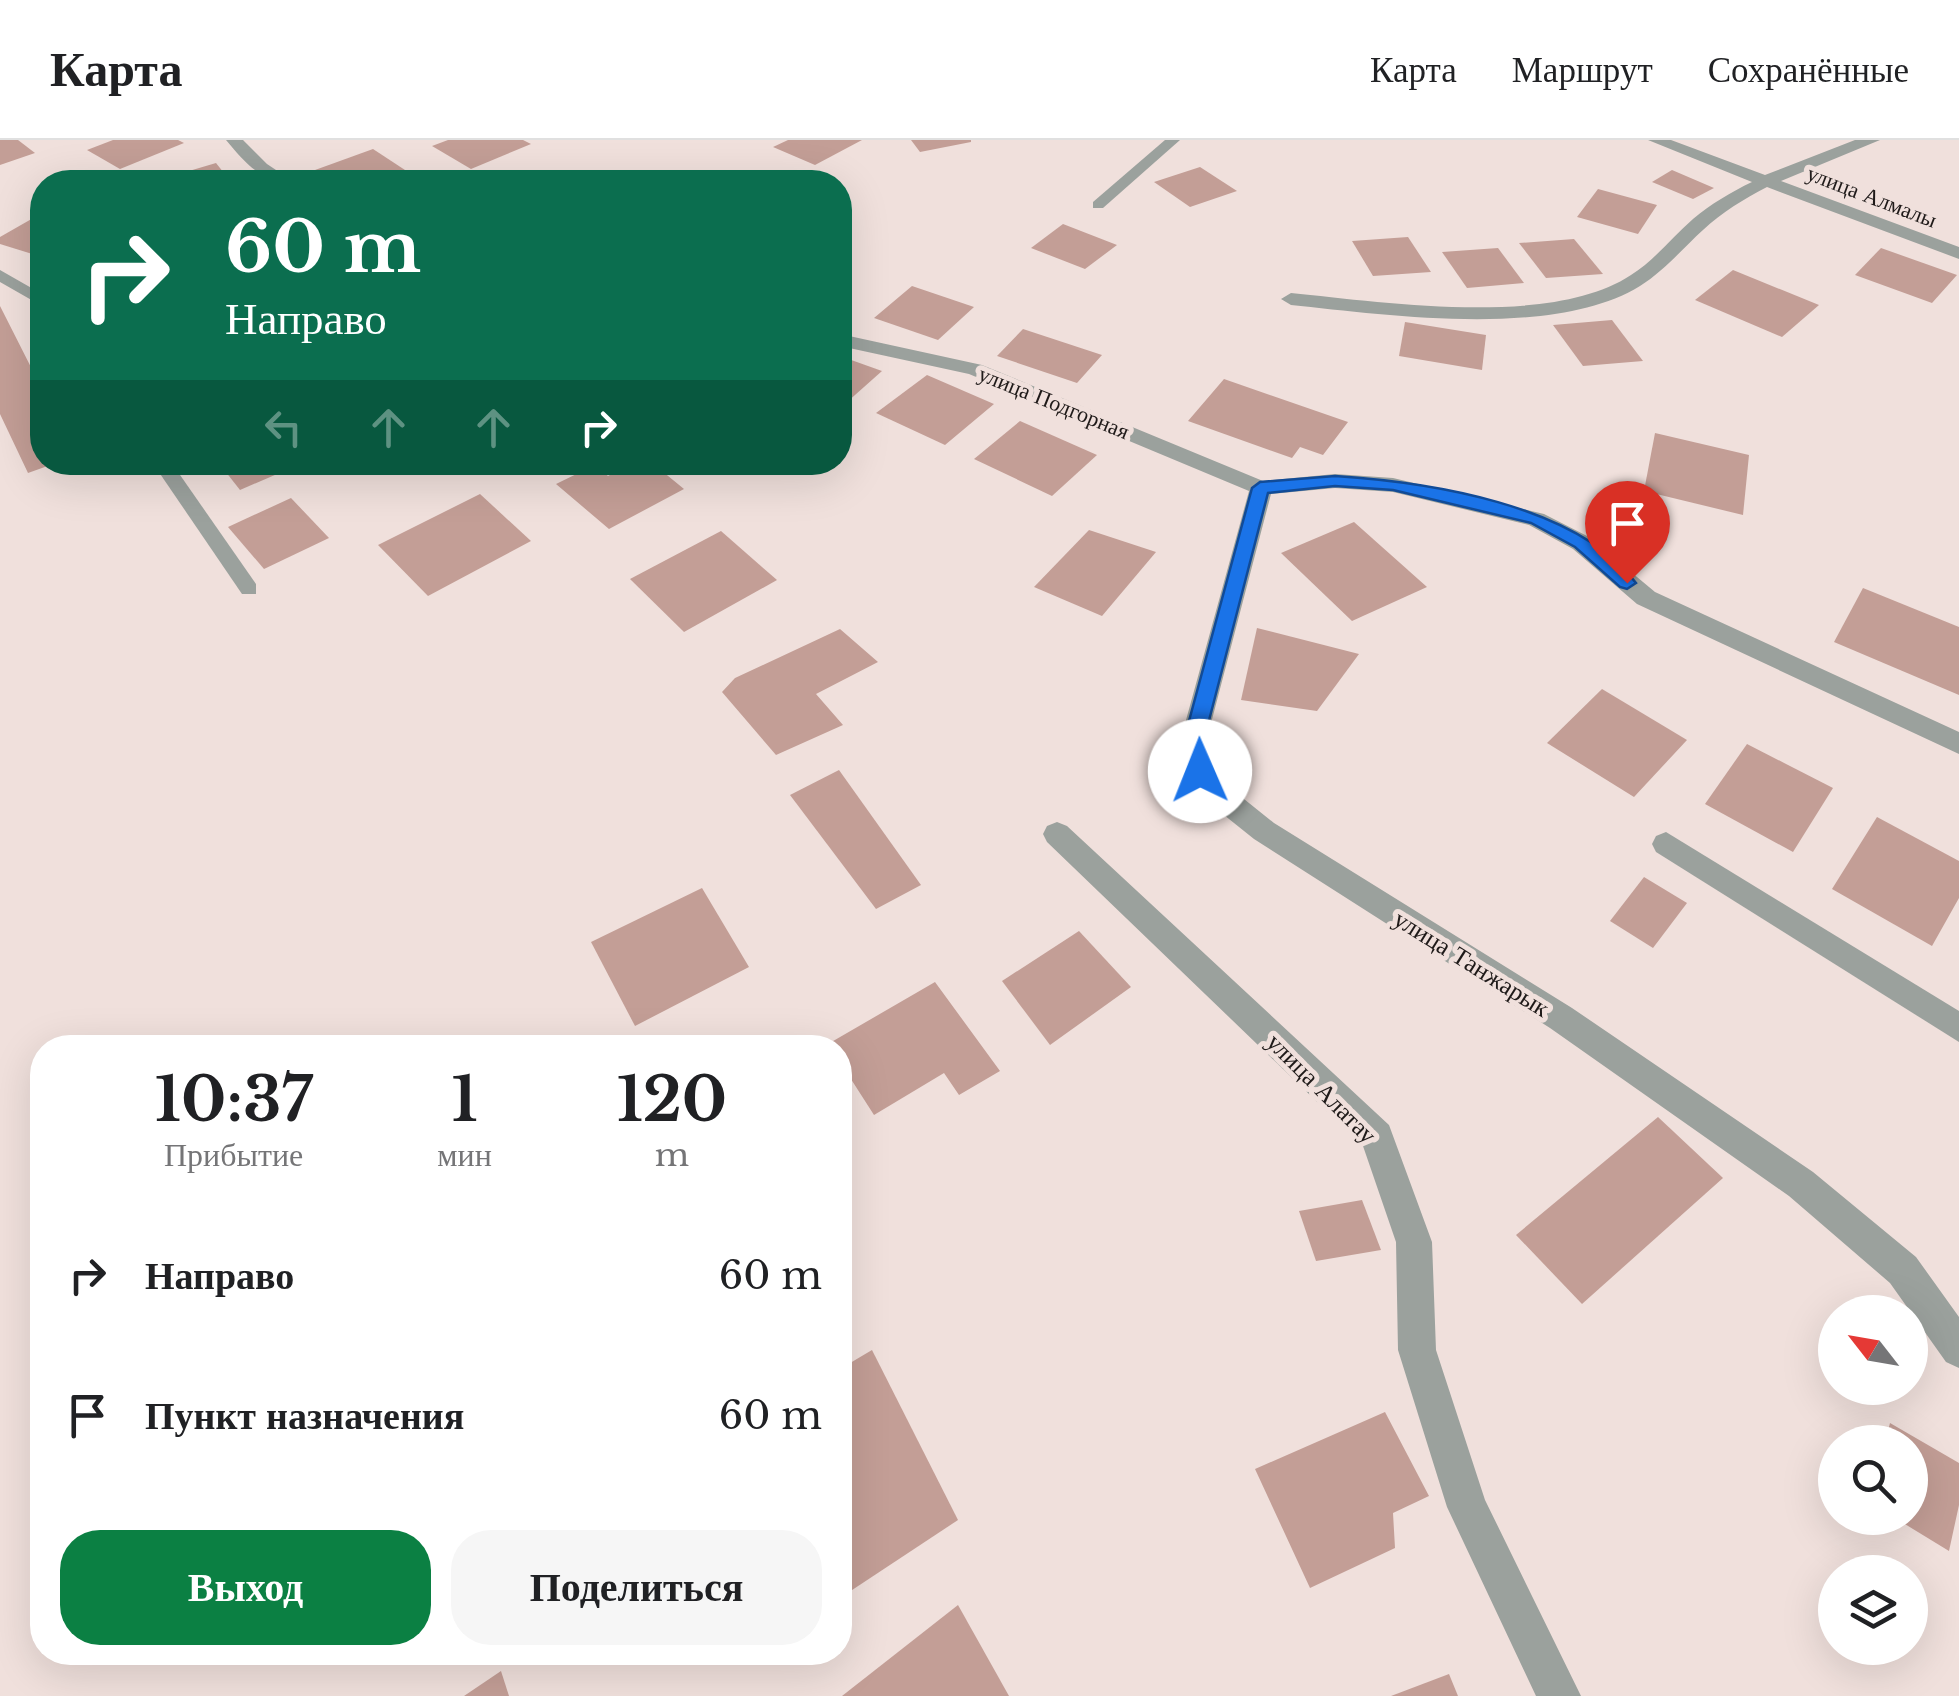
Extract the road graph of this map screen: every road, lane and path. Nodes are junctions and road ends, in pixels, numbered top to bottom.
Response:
1 (234, 140) edge
2 (1173, 140) edge
3 (1656, 140) edge
4 (1872, 140) edge
5 (265, 170) edge
6 (1766, 180) junction
7 (1098, 205) dead end
8 (1959, 254) edge
9 (0, 275) edge
10 (30, 293) edge
11 (1291, 299) dead end
12 (852, 343) edge
13 (170, 475) edge
14 (1260, 488) junction
15 (250, 590) dead end
16 (1959, 744) edge
17 (1057, 834) dead end
18 (1666, 844) dead end
19 (1959, 1028) edge
20 (1959, 1349) edge
21 (1559, 1696) edge

1 - 5 street
2 - 7 lane
3 - 6 street, улица Алмалы
4 - 6 street
6 - 8 street, улица Алмалы
6 - 11 street
9 - 10 lane
12 - 14 street, улица Подгорная
13 - 15 lane
14 - 16 street
14 - 20 street, улица Танжарык
17 - 21 street, улица Алатау
18 - 19 street

